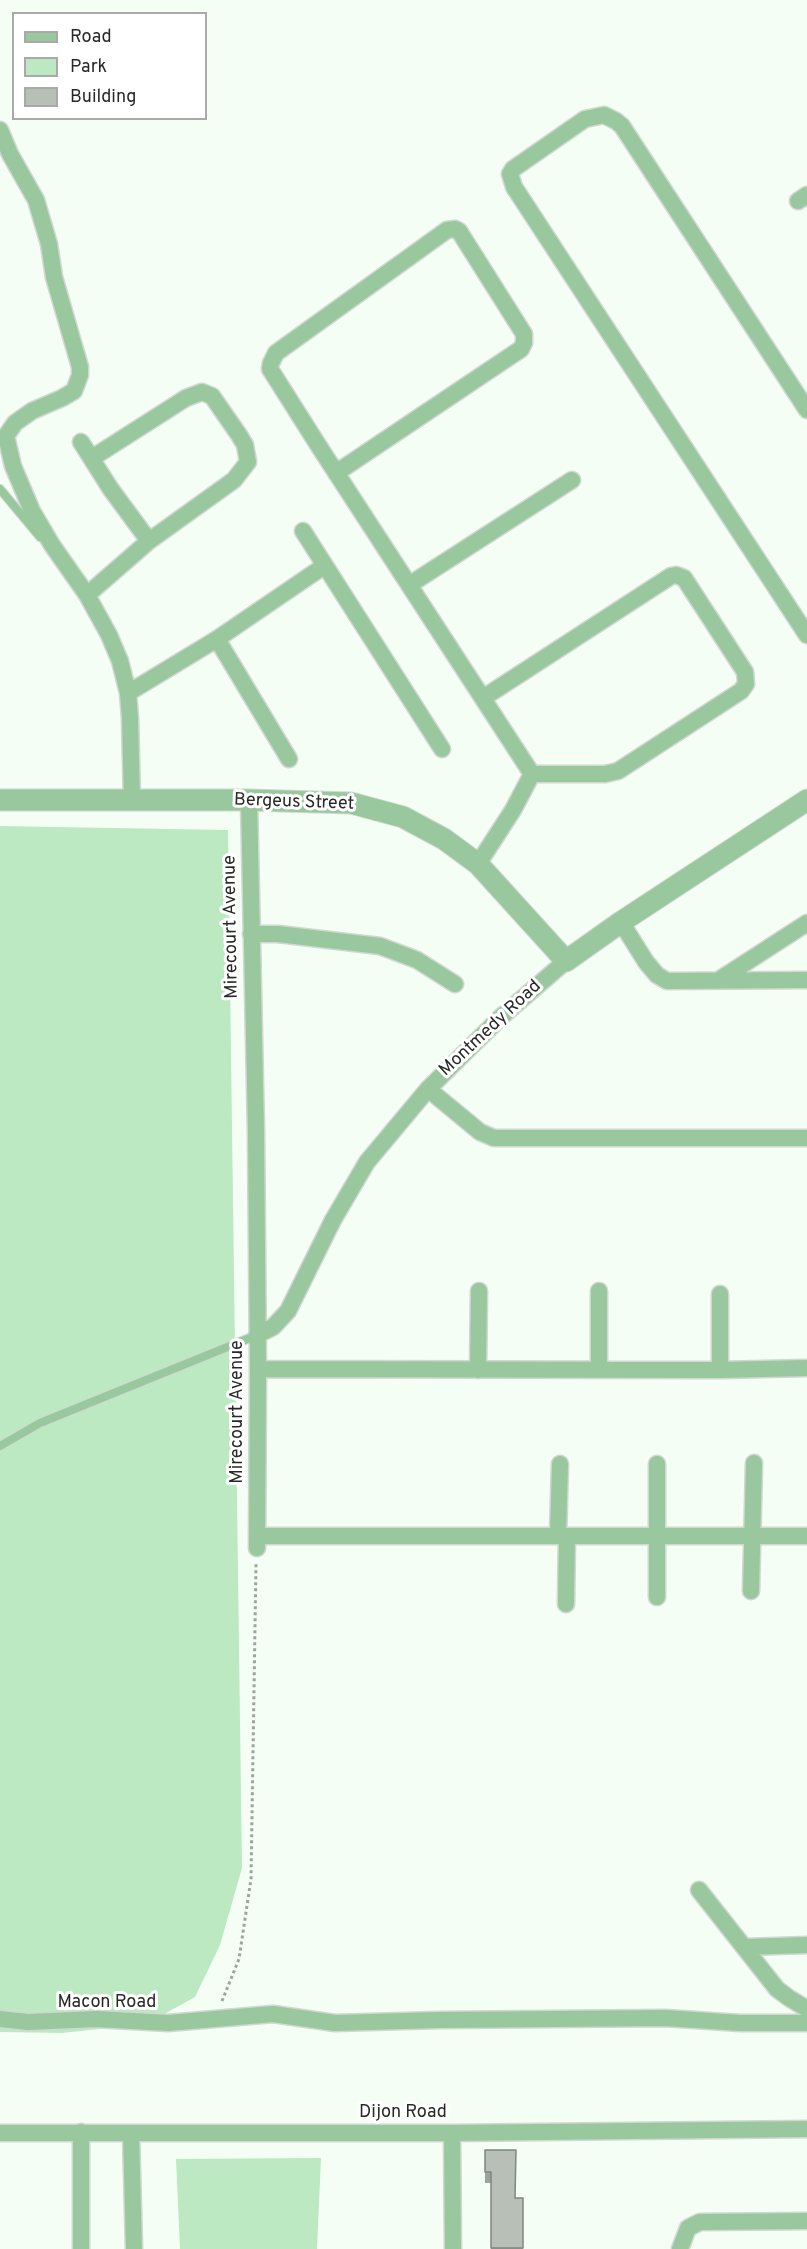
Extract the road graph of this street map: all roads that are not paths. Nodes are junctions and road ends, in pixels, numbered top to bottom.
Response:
1 (0, 130) edge
2 (807, 410) edge
3 (81, 442) dead end
4 (92, 458) junction
5 (336, 473) junction
6 (573, 480) dead end
7 (0, 489) edge
8 (303, 531) dead end
9 (149, 541) junction
10 (324, 566) junction
11 (70, 572) junction
12 (409, 585) junction
13 (87, 594) junction
14 (807, 635) edge
15 (217, 639) junction
16 (128, 693) junction
17 (483, 698) junction
18 (442, 749) dead end
19 (289, 759) dead end
20 (532, 774) junction
21 (0, 800) edge
22 (249, 800) junction
23 (807, 800) edge
24 (132, 801) junction
25 (478, 864) junction
26 (621, 922) junction
27 (807, 923) edge
28 (252, 934) junction
29 (566, 961) junction
30 (719, 980) junction
31 (807, 980) edge
32 (455, 984) dead end
33 (428, 1089) junction
34 (807, 1138) edge
35 (479, 1291) dead end
36 (599, 1291) dead end
37 (720, 1294) dead end
38 (257, 1335) junction
39 (807, 1368) edge
40 (258, 1369) junction
41 (599, 1369) junction
42 (478, 1370) junction
43 (720, 1370) junction
44 (0, 1446) edge
45 (754, 1463) dead end
46 (560, 1464) dead end
47 (657, 1464) dead end
48 (563, 1536) junction
49 (657, 1536) junction
50 (752, 1536) junction
51 (807, 1536) edge
52 (751, 1591) dead end
53 (657, 1597) dead end
54 (566, 1604) dead end
55 (699, 1890) dead end
56 (807, 1945) edge
57 (745, 1947) junction
58 (807, 2009) edge
59 (0, 2019) edge
60 (807, 2023) edge
61 (807, 2129) edge
62 (81, 2132) junction
63 (0, 2133) edge
64 (452, 2133) junction
65 (131, 2134) junction
66 (807, 2221) edge
67 (81, 2249) edge
68 (134, 2249) edge
69 (453, 2249) edge
70 (680, 2249) edge

1 - 11 street
2 - 14 street
3 - 4 street
4 - 9 street
4 - 9 street
5 - 5 street
5 - 12 street
6 - 12 street
7 - 11 lane
8 - 10 street
9 - 13 street
10 - 15 street
10 - 18 street
11 - 13 street
12 - 17 street
13 - 16 street
15 - 16 street
15 - 19 street
16 - 24 street
17 - 20 street
17 - 20 street
20 - 25 street
21 - 24 street, Bergeus Street
22 - 24 street, Bergeus Street
22 - 25 street, Bergeus Street
22 - 28 street, Mirecourt Avenue
23 - 26 street, Montmedy Road
25 - 29 street, Bergeus Street
26 - 29 street, Montmedy Road
26 - 30 street
27 - 30 street
28 - 32 street
28 - 38 street, Mirecourt Avenue
29 - 33 street, Montmedy Road
30 - 31 street
33 - 34 street
33 - 38 street, Montmedy Road
35 - 42 street
36 - 41 street
37 - 43 street
38 - 40 street, Mirecourt Avenue
38 - 44 lane
39 - 43 street
40 - 42 street
40 - 48 street, Mirecourt Avenue
41 - 42 street
41 - 43 street
45 - 50 street
46 - 48 street
47 - 49 street
48 - 49 street
48 - 54 street
49 - 50 street
49 - 53 street
50 - 51 street
50 - 52 street
55 - 57 street
56 - 57 street
57 - 58 street
59 - 60 street, Macon Road
61 - 64 street, Dijon Road
62 - 63 street, Dijon Road
62 - 65 street, Dijon Road
62 - 67 street
64 - 65 street, Dijon Road
64 - 69 street
65 - 68 street
66 - 70 street

